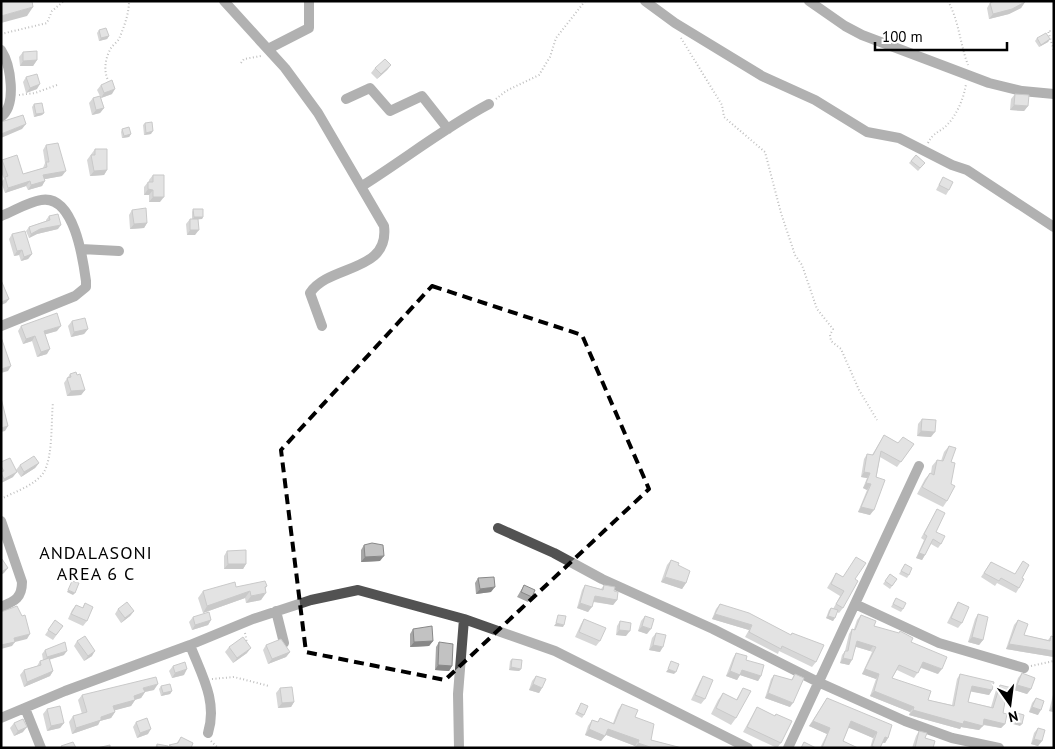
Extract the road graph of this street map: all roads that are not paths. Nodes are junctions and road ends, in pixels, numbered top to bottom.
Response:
1 (224, 1) edge
2 (309, 1) edge
3 (645, 1) edge
4 (809, 1) edge
5 (1, 50) edge
6 (268, 50) junction
7 (1054, 94) edge
8 (346, 99) dead end
9 (489, 104) road end
10 (1, 117) edge
11 (448, 128) junction
12 (362, 186) junction
13 (1, 216) edge
14 (1054, 227) edge
15 (81, 249) junction
16 (119, 251) dead end
17 (1, 326) edge
18 (322, 326) dead end
19 (919, 466) dead end
20 (1, 521) edge
21 (498, 528) dead end
22 (856, 604) junction
23 (1, 607) edge
24 (276, 611) junction
25 (464, 619) junction
26 (284, 643) edge
27 (190, 645) junction
28 (1024, 668) road end
29 (818, 682) junction
30 (25, 708) junction
31 (1, 718) edge
32 (208, 733) dead end
33 (40, 748) edge
34 (459, 748) edge
35 (748, 748) edge
36 (788, 748) edge
37 (999, 748) edge

1 - 6 street
2 - 6 street
3 - 14 street
4 - 7 street
5 - 10 street
6 - 12 street
8 - 11 street
9 - 11 street
11 - 12 street
12 - 18 street
13 - 15 street
15 - 16 street
15 - 17 street
19 - 22 street
20 - 23 street
21 - 29 street
22 - 28 street
22 - 29 street
24 - 25 street
24 - 26 street
24 - 27 street
25 - 34 street
25 - 35 street
27 - 30 street
27 - 32 street
29 - 36 street
29 - 37 street
30 - 31 street
30 - 33 street

